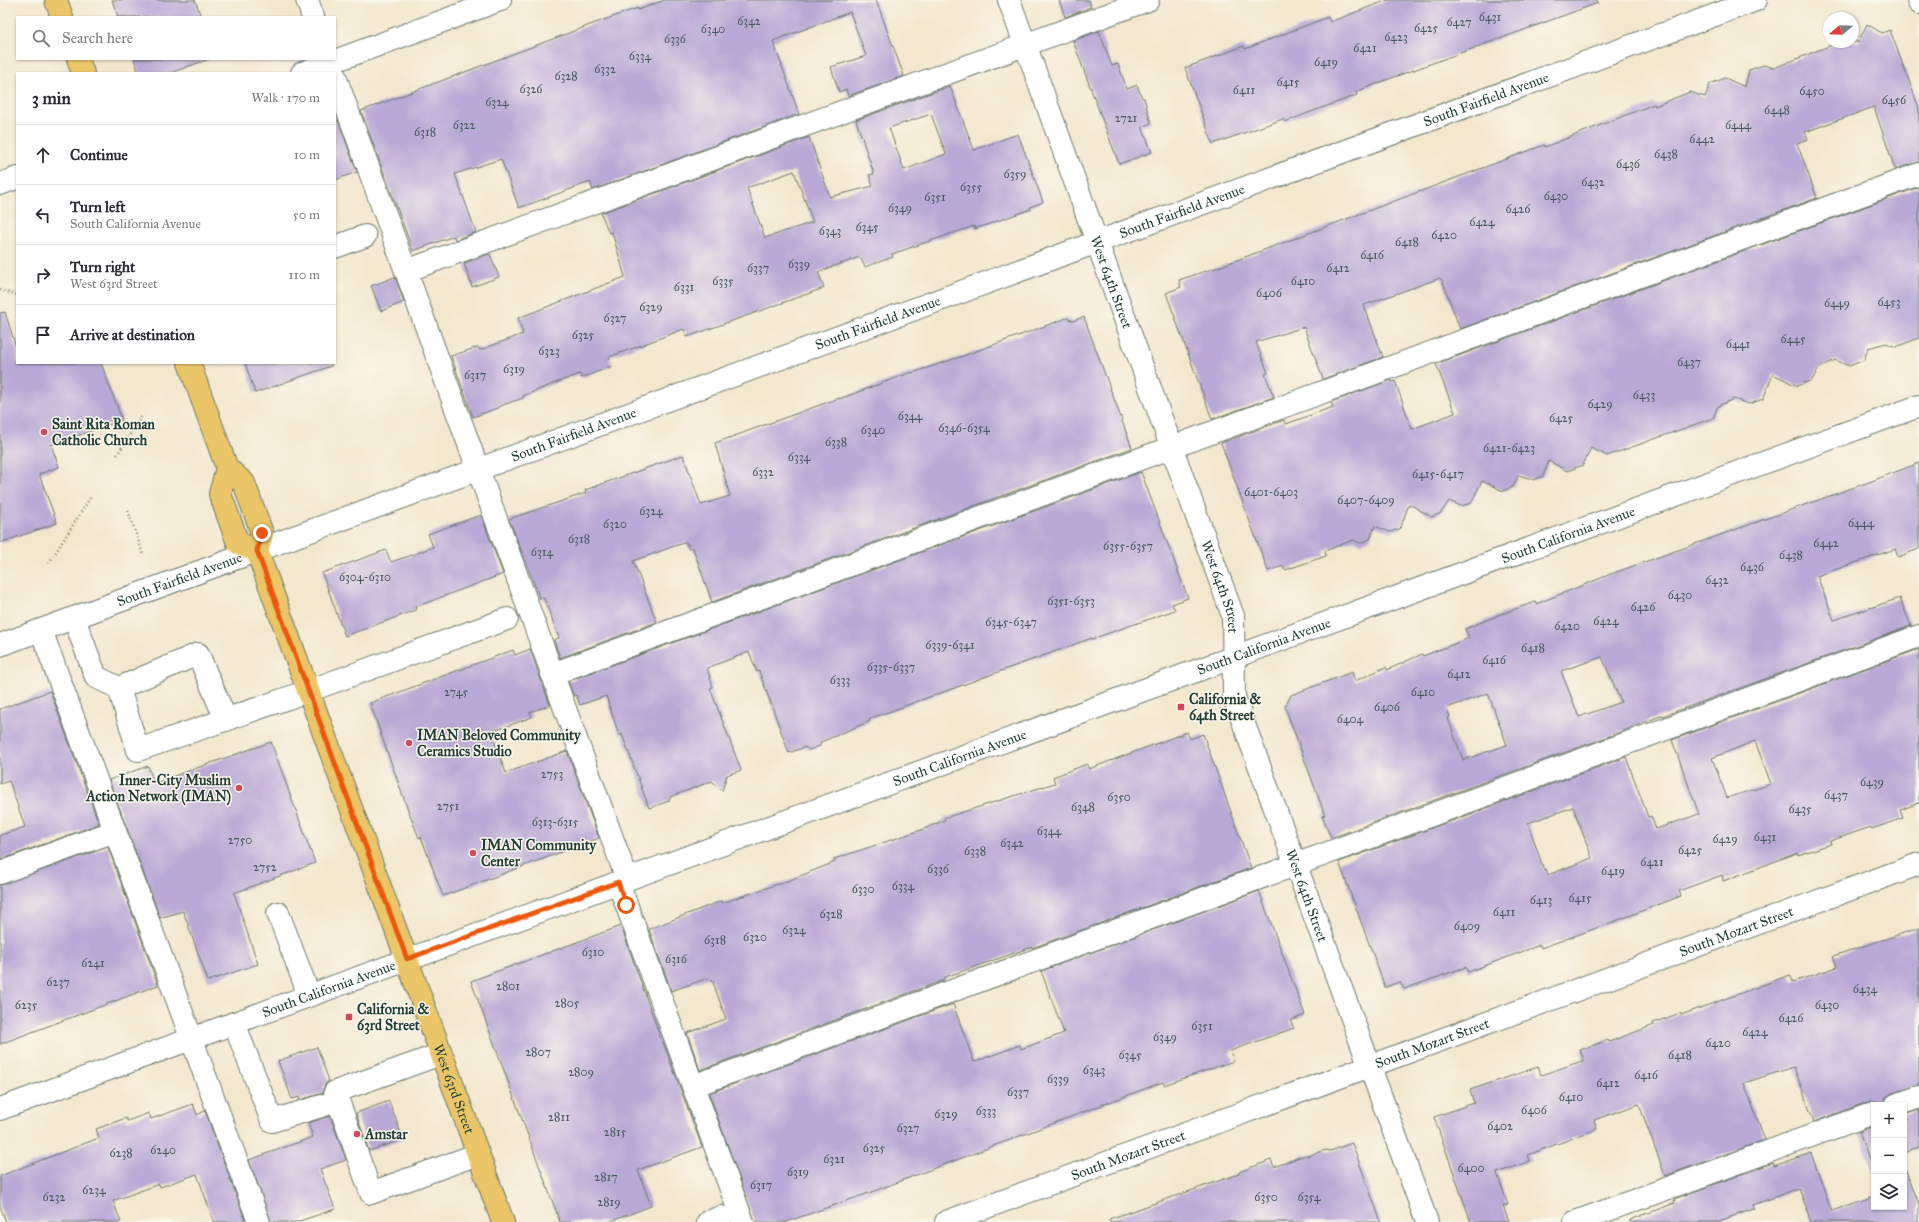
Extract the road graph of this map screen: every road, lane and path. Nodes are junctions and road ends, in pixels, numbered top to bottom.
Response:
1 (56, 0) edge
2 (307, 0) edge
3 (500, 0) edge
4 (1009, 0) edge
5 (1148, 0) edge
6 (1756, 0) edge
7 (62, 16) edge
8 (314, 16) edge
9 (1026, 45) junction
10 (78, 60) edge
11 (332, 68) edge
12 (83, 72) edge
13 (308, 72) edge
14 (336, 79) edge
15 (1919, 174) edge
16 (16, 178) edge
17 (0, 184) edge
18 (365, 236) dead end
19 (1098, 242) junction
20 (336, 246) edge
21 (406, 272) junction
22 (0, 290) edge
23 (16, 295) edge
24 (189, 364) edge
25 (1919, 406) edge
26 (141, 417) dead end
27 (1172, 447) junction
28 (117, 455) dead end
29 (478, 470) junction
30 (90, 498) dead end
31 (128, 511) dead end
32 (257, 551) junction
33 (143, 554) dead end
34 (49, 563) dead end
35 (74, 618) junction
36 (507, 619) dead end
37 (41, 630) junction
38 (1919, 636) edge
39 (0, 645) edge
40 (1235, 656) junction
41 (552, 674) junction
42 (118, 688) junction
43 (308, 691) junction
44 (226, 720) junction
45 (115, 831) junction
46 (1919, 864) edge
47 (1296, 865) junction
48 (0, 873) edge
49 (622, 880) junction
50 (278, 913) dead end
51 (407, 959) junction
52 (309, 995) junction
53 (234, 1023) junction
54 (192, 1038) junction
55 (441, 1054) junction
56 (1370, 1066) junction
57 (693, 1086) junction
58 (1919, 1097) edge
59 (338, 1101) junction
60 (1905, 1102) edge
61 (0, 1109) edge
62 (1871, 1114) edge
63 (478, 1154) junction
64 (259, 1222) edge
65 (503, 1222) edge
66 (742, 1222) edge
67 (946, 1222) edge
68 (1427, 1222) edge
69 (1575, 1222) edge

1 - 7 main road
2 - 8 street
3 - 11 street
4 - 9 street, West 64th Street
5 - 9 street
6 - 19 street, South Fairfield Avenue
9 - 19 street, West 64th Street
9 - 21 street
10 - 12 main road
11 - 13 street
14 - 21 street
15 - 27 street
16 - 17 street
18 - 20 street
19 - 27 street, West 64th Street
19 - 29 street, South Fairfield Avenue
21 - 29 street
22 - 23 path
24 - 32 main road
25 - 40 street, South California Avenue
26 - 28 path
27 - 40 street, West 64th Street
27 - 41 street
29 - 32 street, South Fairfield Avenue
29 - 41 street
30 - 34 path
31 - 33 path
32 - 35 street, South Fairfield Avenue
32 - 43 main road, West 63rd Street
35 - 37 street, South Fairfield Avenue
35 - 42 street
36 - 43 street
37 - 39 street, South Fairfield Avenue
37 - 45 street
38 - 47 street
40 - 47 street, West 64th Street
40 - 49 street, South California Avenue
41 - 49 street
42 - 44 street
42 - 44 street
43 - 44 street
43 - 51 main road, West 63rd Street
45 - 48 street
45 - 54 street
46 - 56 street, South Mozart Street
47 - 56 street, West 64th Street
47 - 57 street
49 - 51 street, South California Avenue
49 - 57 street
50 - 52 street
51 - 52 street, South California Avenue
51 - 55 main road, West 63rd Street
52 - 53 street, South California Avenue
53 - 54 street, South California Avenue
53 - 59 street
54 - 61 street, South California Avenue
54 - 64 street
55 - 59 street
55 - 63 main road, West 63rd Street
56 - 67 street, South Mozart Street
56 - 68 street, West 64th Street
57 - 66 street
58 - 60 street
59 - 63 street
62 - 69 street
63 - 65 main road, West 63rd Street

